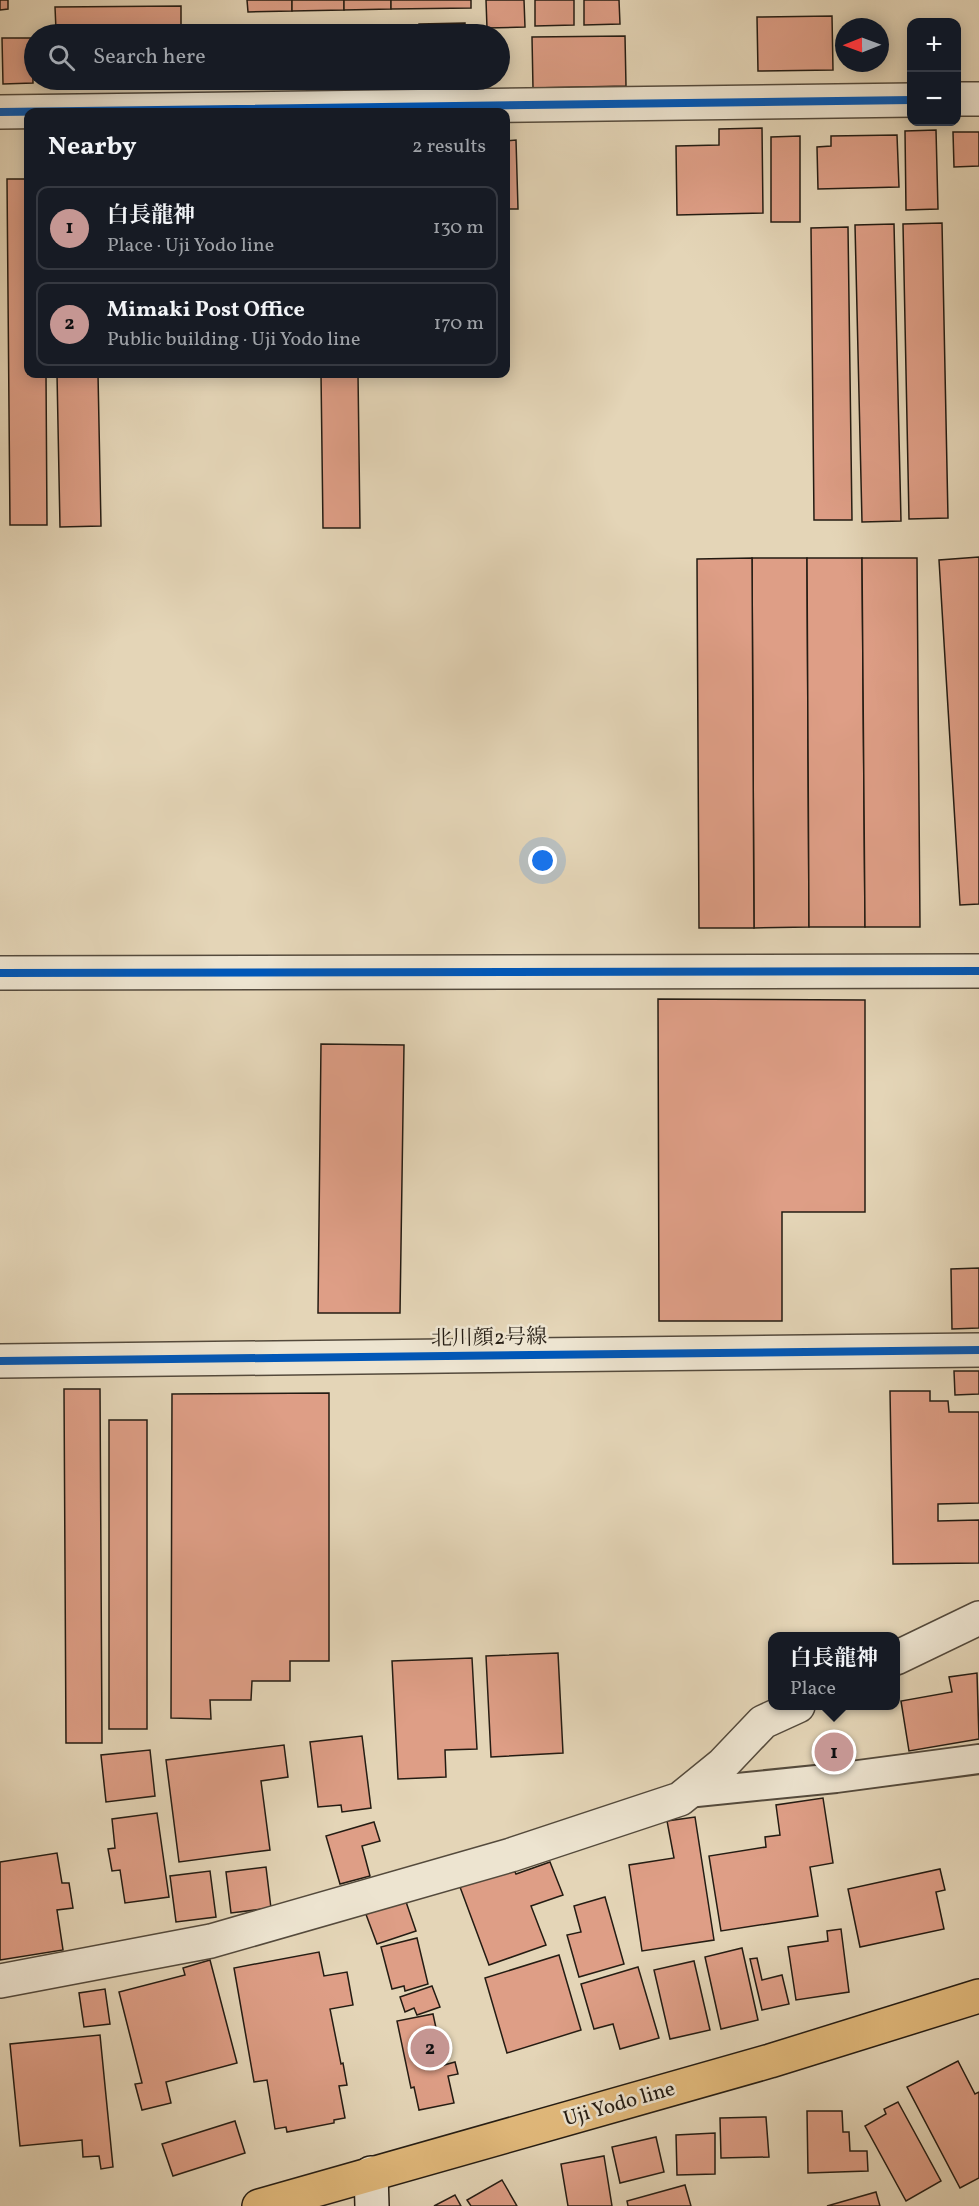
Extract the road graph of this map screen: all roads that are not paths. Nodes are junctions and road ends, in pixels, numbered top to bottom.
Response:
1 (961, 99) edge
2 (979, 99) edge
3 (907, 100) edge
4 (304, 108) edge
5 (0, 112) edge
6 (24, 112) edge
7 (979, 971) edge
8 (0, 973) edge
9 (979, 1350) edge
10 (0, 1360) edge
11 (979, 1618) edge
12 (900, 1656) edge
13 (789, 1710) edge
14 (979, 1759) edge
15 (687, 1793) junction
16 (0, 1981) edge
17 (976, 2005) edge
18 (370, 2173) junction
19 (259, 2206) edge
20 (372, 2206) edge

1 - 2 street
3 - 4 street
5 - 6 street
7 - 8 street
9 - 10 street, 北川顔2号線
11 - 12 street
13 - 15 street
14 - 15 lane
15 - 16 street
17 - 18 main road, Uji Yodo line
18 - 19 main road, Uji Yodo line
18 - 20 street

